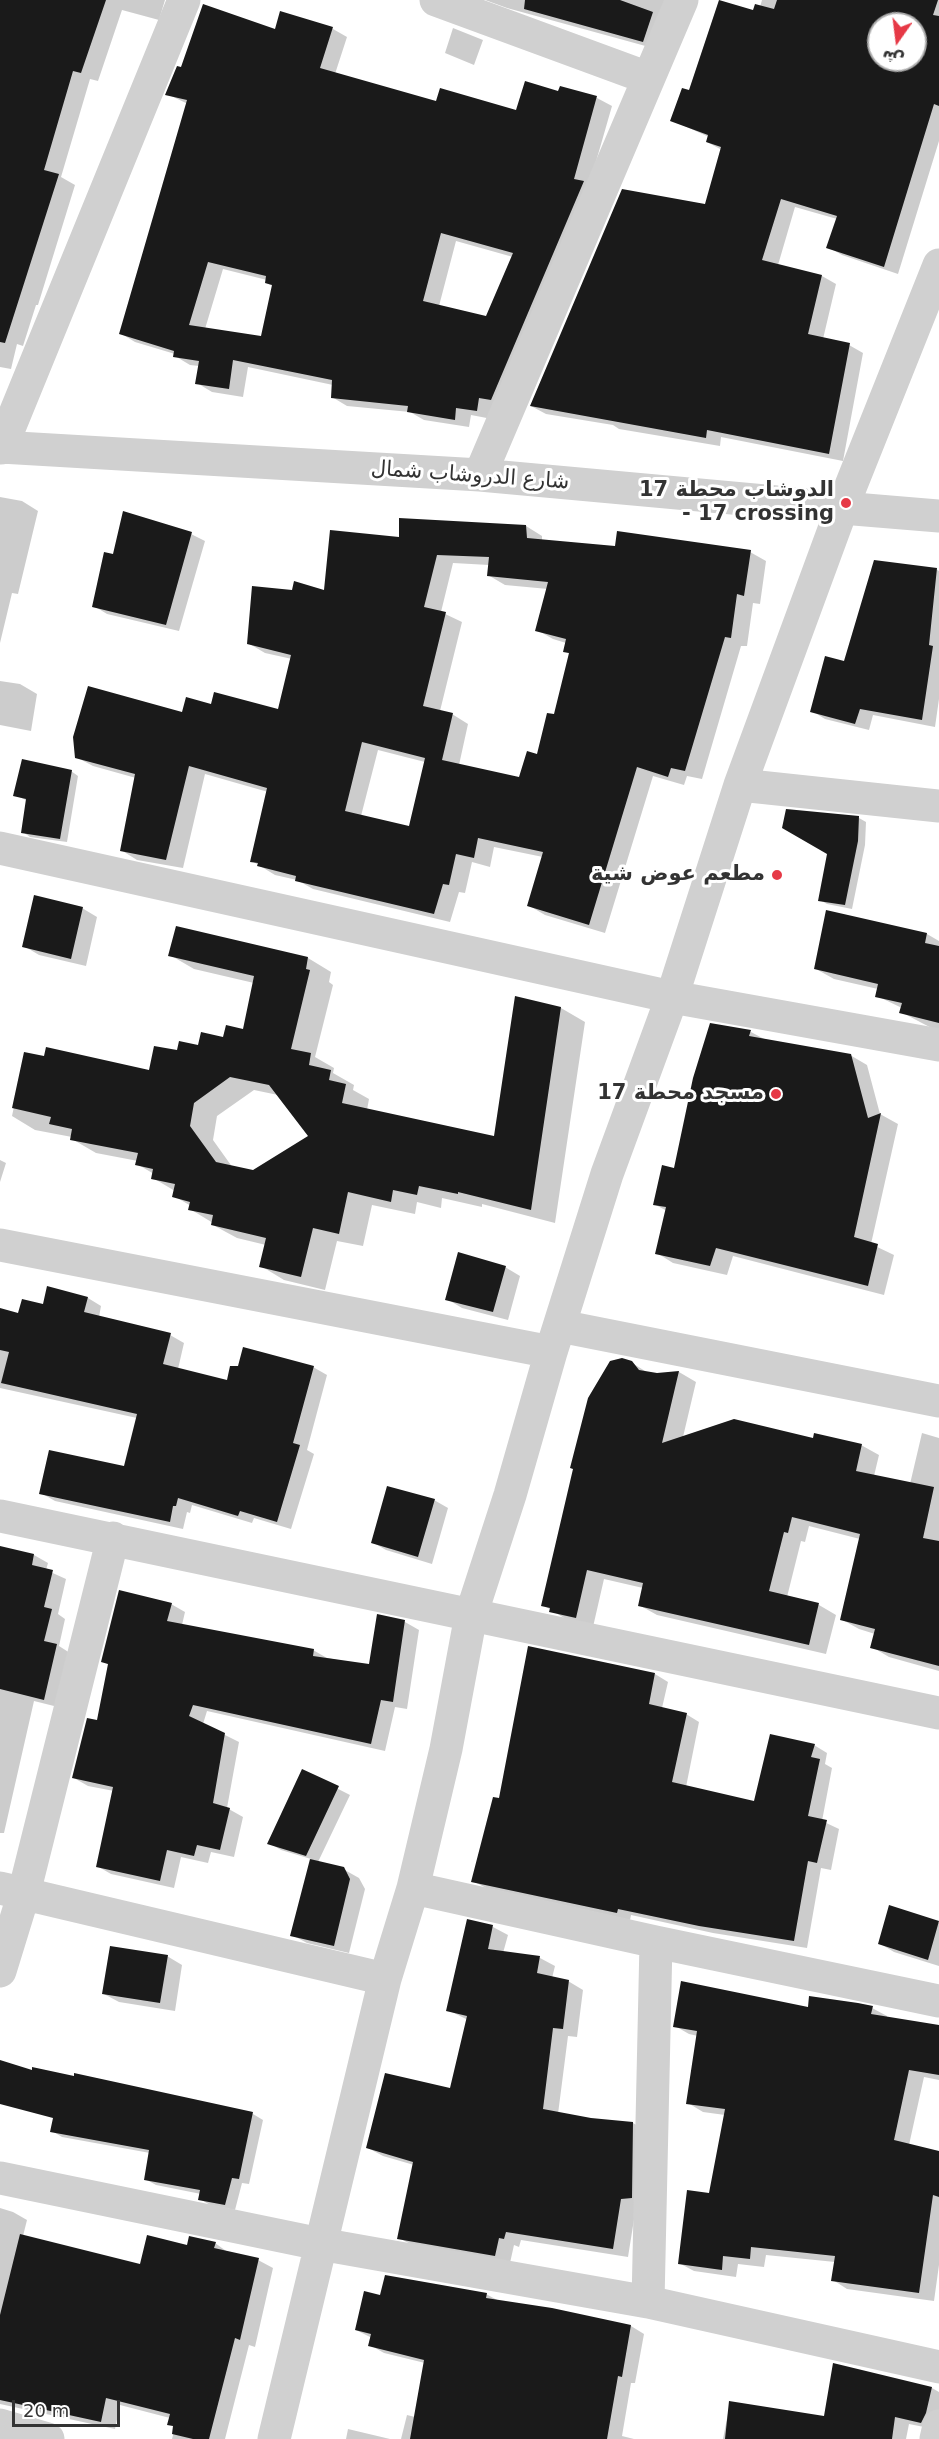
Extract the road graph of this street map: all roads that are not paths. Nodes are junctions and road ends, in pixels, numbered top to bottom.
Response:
1 (184, 0) edge
2 (436, 0) edge
3 (682, 0) edge
4 (648, 78) junction
5 (939, 265) edge
6 (1, 448) edge
7 (480, 475) junction
8 (842, 508) junction
9 (939, 516) edge
10 (740, 785) junction
11 (939, 806) edge
12 (0, 848) edge
13 (672, 997) junction
14 (939, 1045) edge
15 (0, 1245) edge
16 (556, 1339) junction
17 (939, 1401) edge
18 (0, 1516) edge
19 (113, 1538) junction
20 (471, 1615) junction
21 (939, 1713) edge
22 (413, 1888) junction
23 (12, 1891) edge
24 (656, 1942) junction
25 (0, 1971) edge
26 (385, 1979) junction
27 (939, 2001) edge
28 (0, 2178) edge
29 (320, 2244) junction
30 (648, 2302) junction
31 (939, 2367) edge
32 (0, 2425) edge
33 (939, 2426) edge
34 (48, 2439) edge
35 (274, 2439) edge
36 (936, 2439) edge

1 - 6 street
2 - 4 street
3 - 4 street
4 - 7 street
5 - 8 street
6 - 7 street, شارع الدروشاب شمال
7 - 8 street, شارع الدروشاب شمال
8 - 9 street, شارع الدروشاب شمال
8 - 10 street
10 - 11 street
10 - 13 street
12 - 13 street
13 - 14 street
13 - 16 street
15 - 16 street
16 - 17 street
16 - 20 street
18 - 19 street
19 - 20 street
19 - 23 street
20 - 21 street
20 - 22 street
22 - 24 street
22 - 26 street
23 - 25 street
23 - 26 street
24 - 27 street
24 - 30 street
26 - 29 street
28 - 29 street
29 - 30 street
29 - 35 street
30 - 31 street
32 - 34 street
33 - 36 street

